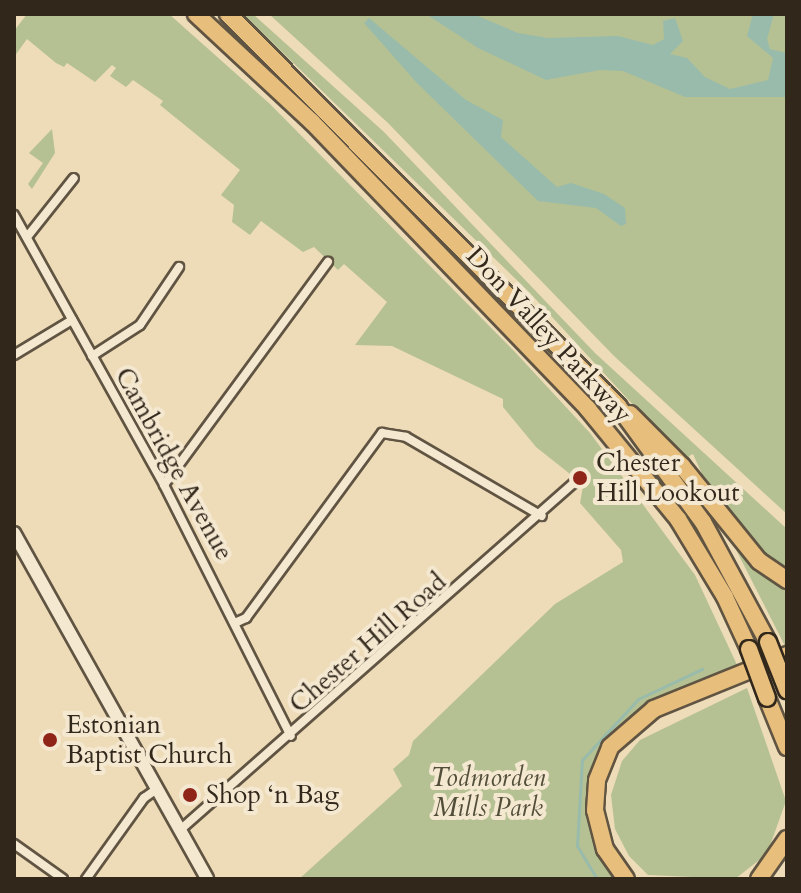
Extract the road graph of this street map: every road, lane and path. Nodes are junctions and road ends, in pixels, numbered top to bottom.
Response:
1 (196, 14) edge
2 (228, 14) edge
3 (74, 178) dead end
4 (14, 215) edge
5 (27, 237) junction
6 (328, 262) dead end
7 (179, 267) dead end
8 (72, 320) junction
9 (14, 355) edge
10 (92, 356) junction
11 (618, 406) junction
12 (577, 480) dead end
13 (164, 485) junction
14 (542, 516) junction
15 (14, 533) edge
16 (787, 580) edge
17 (237, 622) junction
18 (787, 655) edge
19 (787, 665) edge
20 (787, 690) edge
21 (291, 736) junction
22 (785, 742) edge
23 (787, 761) edge
24 (157, 789) junction
25 (180, 830) junction
26 (787, 839) edge
27 (14, 844) edge
28 (63, 879) edge
29 (86, 879) edge
30 (207, 879) edge
31 (626, 879) edge
32 (640, 879) edge
33 (759, 879) edge

1 - 22 highway, Don Valley Parkway, bridge
2 - 11 highway, Don Valley Parkway
3 - 5 street
4 - 5 street, Cambridge Avenue
5 - 8 street, Cambridge Avenue
6 - 13 street
7 - 10 street
8 - 9 street
8 - 10 street, Cambridge Avenue
10 - 13 street, Cambridge Avenue
11 - 16 highway
11 - 20 highway, Don Valley Parkway, bridge
12 - 14 street, Chester Hill Road
13 - 17 street, Cambridge Avenue
14 - 17 street
14 - 21 street, Chester Hill Road
15 - 24 main road
17 - 21 street, Cambridge Avenue
18 - 31 highway
19 - 32 highway
21 - 25 street, Chester Hill Road
22 - 23 highway, Don Valley Parkway
24 - 25 main road
24 - 29 street
25 - 30 main road
26 - 33 highway
27 - 28 street

